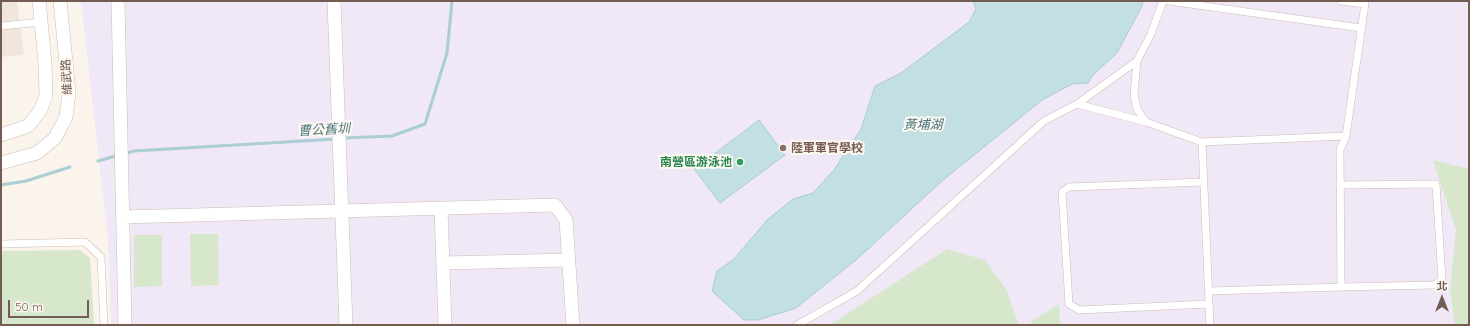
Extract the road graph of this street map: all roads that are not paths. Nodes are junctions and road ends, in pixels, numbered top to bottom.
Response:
1 (39, 1) edge
2 (60, 1) edge
3 (118, 1) edge
4 (334, 1) edge
5 (1163, 1) edge
6 (1169, 1) edge
7 (1341, 1) edge
8 (41, 22) junction
9 (1, 26) edge
10 (1361, 28) junction
11 (1137, 61) junction
12 (1077, 104) junction
13 (1146, 122) junction
14 (1, 135) edge
15 (1346, 136) junction
16 (1202, 142) junction
17 (1, 163) edge
18 (1204, 182) junction
19 (1340, 185) junction
20 (442, 208) junction
21 (342, 212) junction
22 (123, 217) junction
23 (1, 244) edge
24 (568, 260) junction
25 (444, 263) junction
26 (1341, 287) junction
27 (1209, 291) junction
28 (1209, 304) junction
29 (104, 325) edge
30 (125, 325) edge
31 (346, 325) edge
32 (445, 325) edge
33 (573, 325) edge
34 (797, 325) edge
35 (1210, 325) edge

1 - 8 street, 維武路
2 - 17 street, 維武路
3 - 22 street
4 - 21 street
5 - 11 lane
6 - 10 lane
7 - 10 lane
8 - 9 lane
8 - 14 street, 維武路
10 - 15 lane
11 - 12 lane
11 - 13 lane
12 - 13 lane
12 - 34 lane
13 - 16 lane
15 - 16 lane
15 - 19 lane
16 - 18 lane
18 - 27 lane
18 - 28 lane
19 - 26 lane
19 - 26 lane
20 - 21 street
20 - 24 street
20 - 25 street
21 - 22 street
21 - 31 street
22 - 30 street
23 - 29 lane
24 - 25 street
24 - 33 street
25 - 32 street
26 - 27 lane
27 - 28 lane
28 - 35 lane

